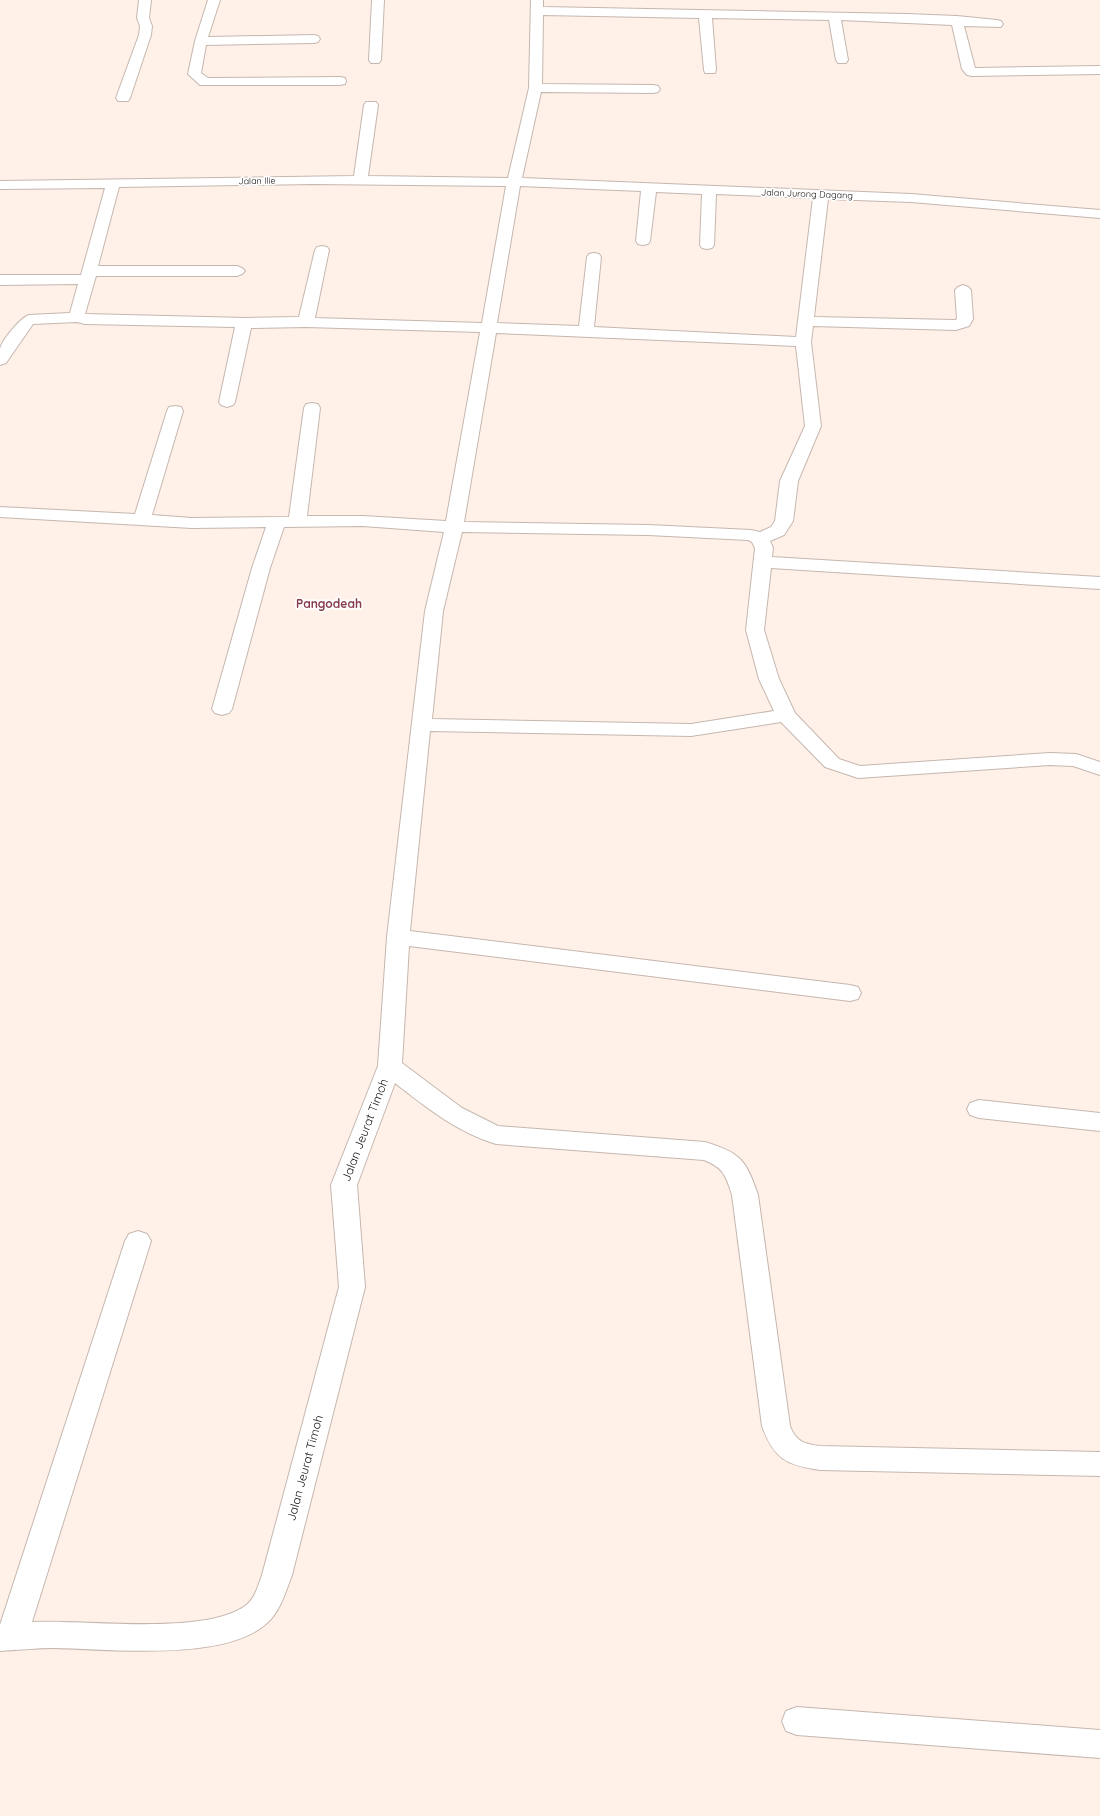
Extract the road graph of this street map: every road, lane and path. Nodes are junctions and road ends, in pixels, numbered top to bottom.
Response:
1 (145, 0) edge
2 (214, 0) edge
3 (378, 0) edge
4 (537, 5) edge
5 (705, 13) junction
6 (834, 16) junction
7 (957, 20) junction
8 (997, 24) dead end
9 (314, 39) dead end
10 (201, 41) junction
11 (375, 60) dead end
12 (842, 60) dead end
13 (710, 70) dead end
14 (1100, 70) edge
15 (340, 81) dead end
16 (535, 88) junction
17 (653, 89) dead end
18 (123, 98) dead end
19 (371, 105) dead end
20 (360, 180) junction
21 (514, 182) junction
22 (113, 184) junction
23 (0, 185) edge
24 (649, 187) junction
25 (709, 190) junction
26 (821, 194) junction
27 (1100, 214) edge
28 (643, 241) dead end
29 (707, 245) dead end
30 (322, 250) dead end
31 (594, 257) dead end
32 (237, 271) dead end
33 (88, 275) junction
34 (0, 280) edge
35 (963, 290) dead end
36 (77, 317) junction
37 (246, 322) junction
38 (306, 322) junction
39 (805, 322) junction
40 (490, 328) junction
41 (586, 331) junction
42 (803, 342) junction
43 (0, 360) edge
44 (227, 402) dead end
45 (312, 408) dead end
46 (175, 411) dead end
47 (0, 512) edge
48 (142, 520) junction
49 (277, 522) junction
50 (297, 522) junction
51 (454, 526) junction
52 (760, 539) junction
53 (762, 562) junction
54 (1100, 583) edge
55 (222, 709) dead end
56 (786, 715) junction
57 (420, 725) junction
58 (1100, 769) edge
59 (398, 937) junction
60 (850, 993) dead end
61 (390, 1066) junction
62 (979, 1109) dead end
63 (1100, 1122) edge
64 (138, 1241) dead end
65 (1100, 1464) edge
66 (6, 1637) edge
67 (797, 1721) dead end
68 (1100, 1744) edge

1 - 18 street
2 - 10 street
3 - 11 street
4 - 5 street
4 - 16 street, Jalan Jeurat Timoh
5 - 6 street
5 - 13 street
6 - 7 street
6 - 12 street
7 - 8 street
7 - 14 street
9 - 10 street
10 - 15 street
16 - 17 street
16 - 21 street, Jalan Jeurat Timoh
19 - 20 street
20 - 21 street, Jalan Ilie
20 - 22 street, Jalan Ilie
21 - 24 street, Jalan Jurong Dagang
21 - 40 street, Jalan Jeurat Timoh
22 - 23 street, Jalan Ilie
22 - 33 street
24 - 25 street, Jalan Jurong Dagang
24 - 28 street
25 - 26 street, Jalan Jurong Dagang
25 - 29 street
26 - 27 street, Jalan Jurong Dagang
26 - 39 street
30 - 38 street
31 - 41 street
32 - 33 street
33 - 34 street
33 - 36 street
35 - 39 street
36 - 37 street
36 - 43 street
37 - 38 street
37 - 44 street
38 - 40 street
39 - 42 street
40 - 41 street
40 - 51 street, Jalan Jeurat Timoh
41 - 42 street
42 - 52 street
45 - 50 street
46 - 48 street
47 - 48 street
48 - 49 street
49 - 50 street
49 - 55 street
50 - 51 street
51 - 52 street
51 - 57 street, Jalan Jeurat Timoh
52 - 53 street
53 - 54 street
53 - 56 street
56 - 57 street
56 - 58 street
57 - 59 street, Jalan Jeurat Timoh
59 - 60 street
59 - 61 street, Jalan Jeurat Timoh
61 - 65 street
61 - 66 street, Jalan Jeurat Timoh
62 - 63 street
64 - 66 street
67 - 68 street

